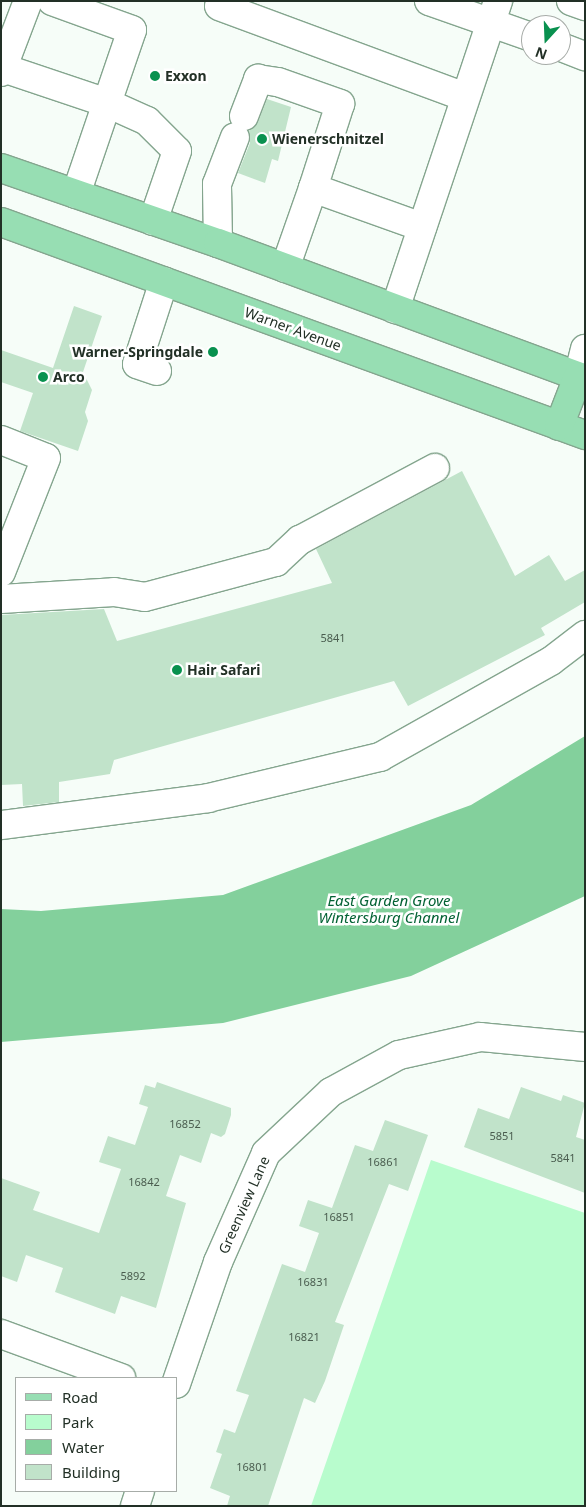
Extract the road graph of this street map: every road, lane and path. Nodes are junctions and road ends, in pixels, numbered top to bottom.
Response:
1 (28, 1) edge
2 (52, 1) edge
3 (430, 1) edge
4 (571, 1) edge
5 (215, 3) edge
6 (585, 6) edge
7 (494, 12) edge
8 (521, 30) edge
9 (571, 51) edge
10 (585, 56) edge
11 (2, 70) edge
12 (465, 97) junction
13 (107, 103) junction
14 (1, 168) edge
15 (313, 188) junction
16 (76, 194) junction
17 (153, 221) junction
18 (1, 222) edge
19 (422, 227) junction
20 (218, 243) junction
21 (285, 268) junction
22 (164, 281) junction
23 (395, 309) junction
24 (585, 348) edge
25 (157, 371) dead end
26 (582, 378) edge
27 (559, 426) junction
28 (585, 435) edge
29 (1, 440) edge
30 (435, 468) dead end
31 (1, 572) edge
32 (1, 599) edge
33 (585, 635) edge
34 (1, 824) edge
35 (580, 1045) edge
36 (1, 1334) edge
37 (118, 1377) edge
38 (178, 1378) edge
39 (140, 1492) edge
40 (135, 1506) edge

1 - 11 street
2 - 13 street
3 - 7 street
4 - 6 street
5 - 12 street
7 - 8 street
7 - 12 street
9 - 10 street
11 - 13 street
12 - 19 street
13 - 16 street
13 - 17 street
14 - 16 main road
15 - 19 street
15 - 20 street
15 - 21 street
16 - 17 main road
17 - 20 main road
18 - 22 main road, Warner Avenue
19 - 23 street
20 - 21 main road
21 - 23 main road
22 - 25 street
22 - 27 main road, Warner Avenue
23 - 26 main road
24 - 26 street
26 - 27 main road
27 - 28 main road, Warner Avenue
29 - 31 street
30 - 32 street
33 - 34 street
35 - 38 street, Greenview Lane
36 - 37 street
39 - 40 street

